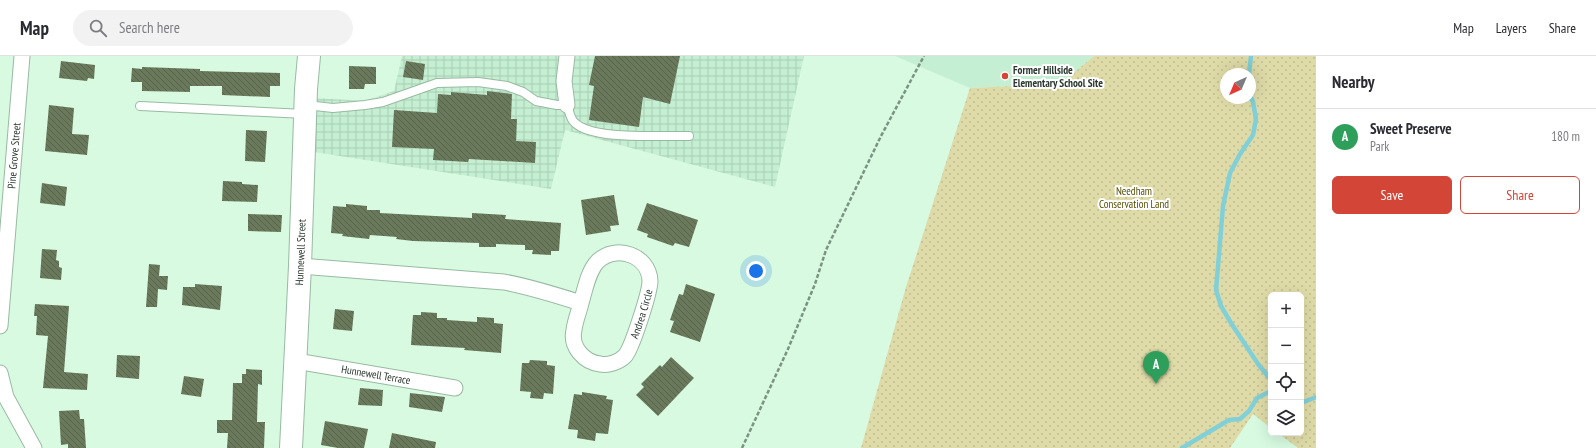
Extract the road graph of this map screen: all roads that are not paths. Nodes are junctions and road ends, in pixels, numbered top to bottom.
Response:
1 (22, 56) edge
2 (309, 56) edge
3 (567, 56) edge
4 (567, 105) junction
5 (140, 106) dead end
6 (306, 110) junction
7 (689, 136) dead end
8 (7, 153) edge
9 (300, 266) junction
10 (581, 303) junction
11 (0, 326) edge
12 (296, 361) junction
13 (0, 373) edge
14 (455, 388) dead end
15 (34, 448) edge
16 (291, 448) edge

1 - 8 street, Pine Grove Street
2 - 6 main road, Hunnewell Street
3 - 4 street
4 - 6 lane
4 - 7 lane
5 - 6 lane
6 - 9 main road, Hunnewell Street
8 - 11 street, Pine Grove Street
9 - 10 street
9 - 12 main road, Hunnewell Street
10 - 10 street, Andrea Circle
12 - 14 street, Hunnewell Terrace
12 - 16 main road, Hunnewell Street
13 - 15 street

